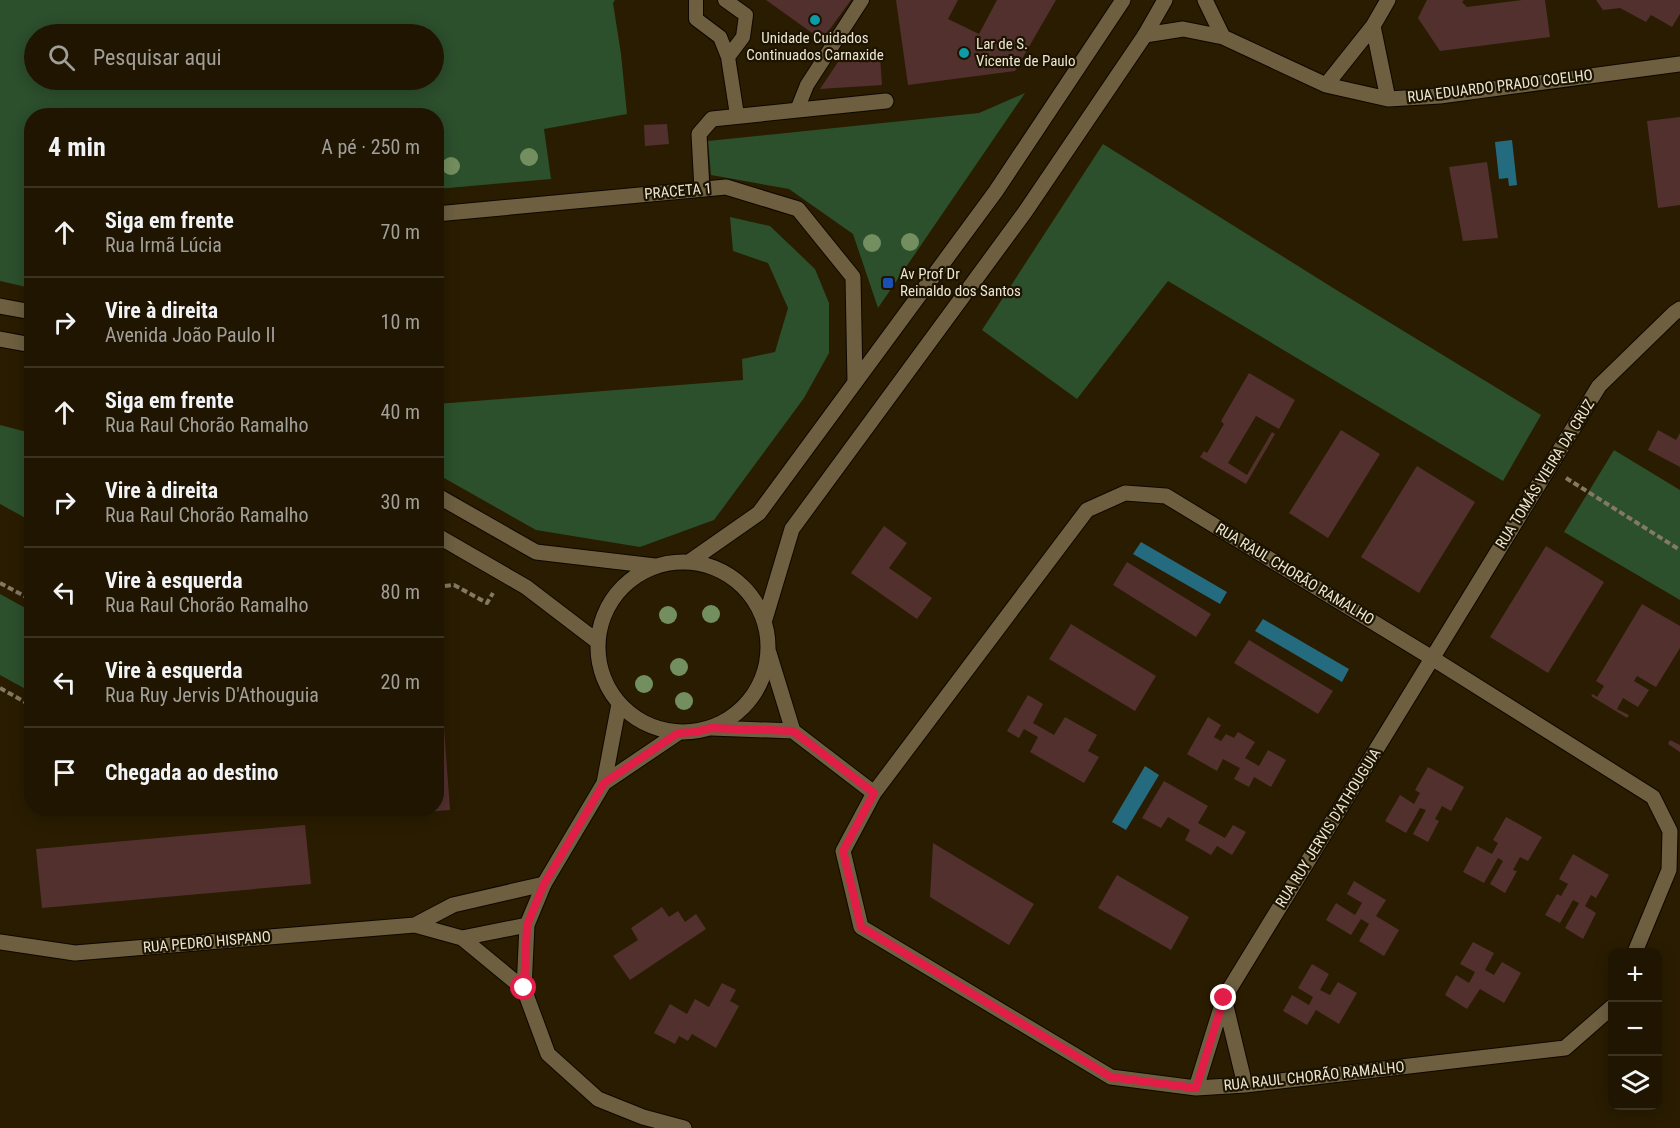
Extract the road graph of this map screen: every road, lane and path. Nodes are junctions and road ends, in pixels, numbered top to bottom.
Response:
1 (696, 0) edge
2 (725, 0) edge
3 (862, 0) edge
4 (1123, 0) edge
5 (1165, 0) edge
6 (1205, 0) edge
7 (1388, 0) edge
8 (1373, 26) junction
9 (1144, 35) junction
10 (1223, 37) junction
11 (728, 57) junction
12 (1680, 64) edge
13 (1326, 85) junction
14 (1388, 99) junction
15 (886, 101) dead end
16 (797, 110) junction
17 (737, 115) junction
18 (702, 189) junction
19 (444, 213) edge
20 (0, 306) edge
21 (1680, 309) edge
22 (24, 310) edge
23 (0, 339) edge
24 (24, 344) edge
25 (855, 382) junction
26 (1549, 468) junction
27 (444, 500) edge
28 (444, 540) edge
29 (1680, 550) edge
30 (689, 562) junction
31 (655, 566) junction
32 (503, 574) junction
33 (0, 583) edge
34 (444, 586) edge
35 (24, 596) edge
36 (765, 619) junction
37 (598, 642) junction
38 (769, 653) junction
39 (1432, 658) junction
40 (0, 688) edge
41 (24, 702) edge
42 (619, 704) junction
43 (711, 728) junction
44 (793, 731) junction
45 (678, 733) junction
46 (604, 783) junction
47 (874, 793) junction
48 (544, 884) junction
49 (415, 925) junction
50 (527, 925) junction
51 (462, 938) junction
52 (0, 942) edge
53 (1637, 948) edge
54 (524, 988) junction
55 (1224, 998) junction
56 (1608, 1010) edge
57 (1245, 1085) junction
58 (1196, 1088) junction
59 (684, 1128) edge

1 - 11 lane
2 - 11 lane
3 - 16 lane
4 - 25 street
5 - 9 street
6 - 10 street
7 - 8 street
8 - 13 street
8 - 14 street
9 - 10 street, RUA EDUARDO PRADO COELHO
9 - 36 street
10 - 13 street, RUA EDUARDO PRADO COELHO
11 - 17 lane
12 - 14 street, RUA EDUARDO PRADO COELHO
13 - 14 street, RUA EDUARDO PRADO COELHO
15 - 16 street
16 - 17 street
17 - 18 street
18 - 19 street, PRACETA 1
18 - 25 street, PRACETA 1
20 - 22 street
21 - 26 street, RUA TOMÁS VIEIRA DA CRUZ
23 - 24 street
25 - 30 street
26 - 29 path
26 - 39 street, RUA TOMÁS VIEIRA DA CRUZ
27 - 31 street
28 - 32 street
30 - 31 street
30 - 36 street
31 - 37 street
32 - 34 path
32 - 37 street
33 - 35 path
36 - 38 street
37 - 42 street
38 - 43 street
38 - 44 street
39 - 47 street, RUA RAUL CHORÃO RAMALHO
39 - 53 street, RUA RAUL CHORÃO RAMALHO
39 - 55 street, RUA RUY JERVIS D'ATHOUGUIA
40 - 41 path
42 - 45 street
42 - 46 street
43 - 44 street
43 - 45 street
44 - 47 street
45 - 46 street
46 - 48 street
47 - 58 street, RUA RAUL CHORÃO RAMALHO
48 - 49 street
48 - 50 street
49 - 51 street
49 - 52 street, RUA PEDRO HISPANO
50 - 51 street
50 - 54 street
51 - 54 street
54 - 59 street
55 - 57 street
55 - 58 street, RUA RUY JERVIS D'ATHOUGUIA
56 - 57 street, RUA RAUL CHORÃO RAMALHO
57 - 58 street, RUA RAUL CHORÃO RAMALHO

